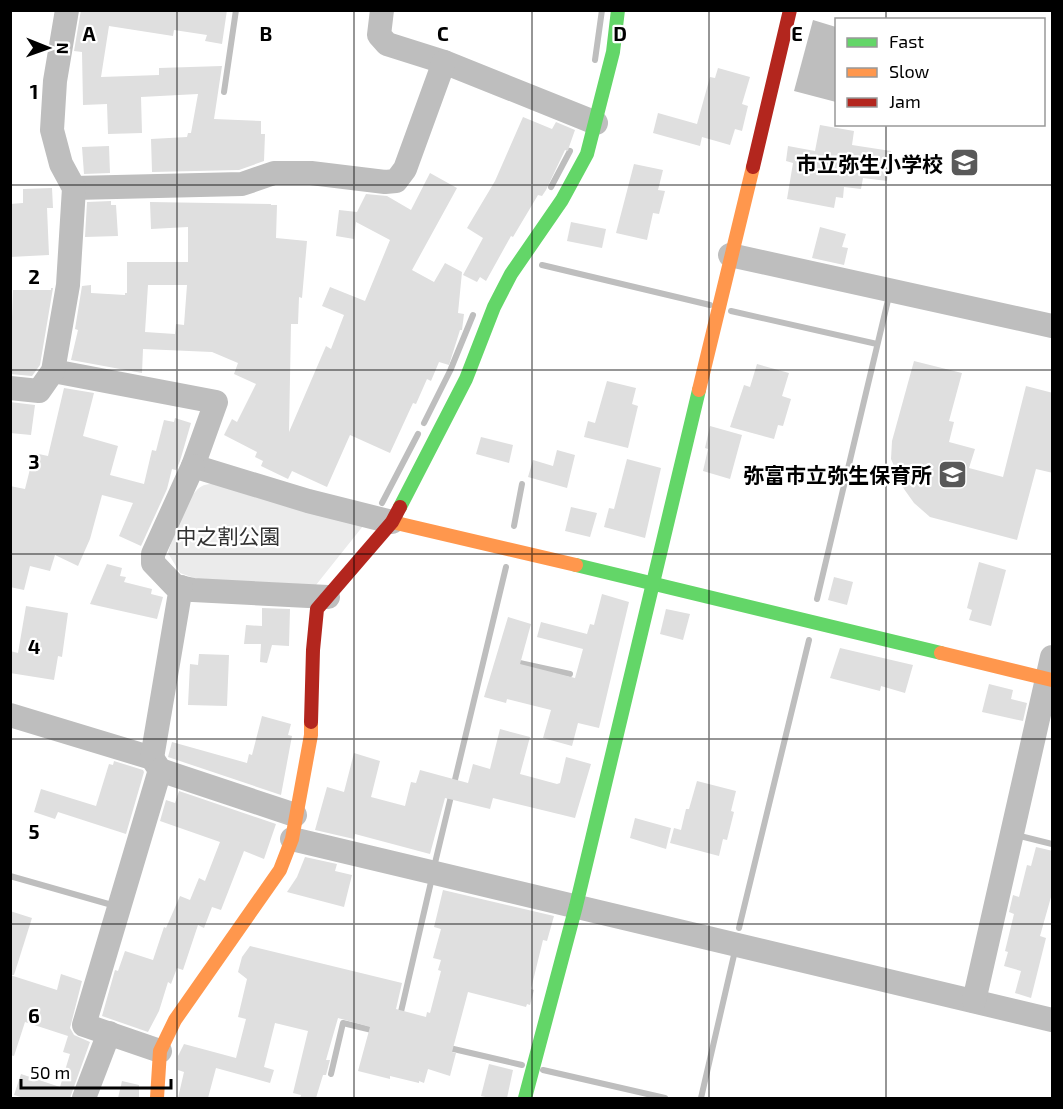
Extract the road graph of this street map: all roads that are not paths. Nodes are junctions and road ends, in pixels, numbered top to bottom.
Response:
1 (67, 10) edge
2 (382, 10) edge
3 (618, 10) edge
4 (790, 10) edge
5 (444, 62) junction
6 (596, 123) junction
7 (74, 188) junction
8 (730, 255) junction
9 (1053, 326) edge
10 (53, 371) junction
11 (10, 388) edge
12 (194, 466) junction
13 (392, 522) junction
14 (653, 583) junction
15 (181, 587) junction
16 (328, 597) junction
17 (1051, 672) edge
18 (10, 715) edge
19 (156, 764) junction
20 (295, 815) junction
21 (291, 839) junction
22 (576, 906) junction
23 (974, 1001) junction
24 (1053, 1020) edge
25 (109, 1033) junction
26 (160, 1051) junction
27 (84, 1098) edge
28 (157, 1098) edge
29 (525, 1098) edge

1 - 7 street
2 - 5 street
3 - 6 street
4 - 8 street
5 - 6 street
5 - 7 street
6 - 13 street
7 - 10 street
8 - 9 street
8 - 14 street
10 - 11 street
10 - 12 street
12 - 13 street
12 - 15 street
13 - 14 street
13 - 16 street
14 - 17 street
14 - 22 street
15 - 16 street
15 - 19 street
16 - 20 street
17 - 23 street
18 - 19 street
19 - 20 street
19 - 25 street
20 - 21 street
21 - 22 street
21 - 26 street
22 - 23 street
22 - 29 street
23 - 24 street
25 - 26 street
25 - 27 street
26 - 28 street

